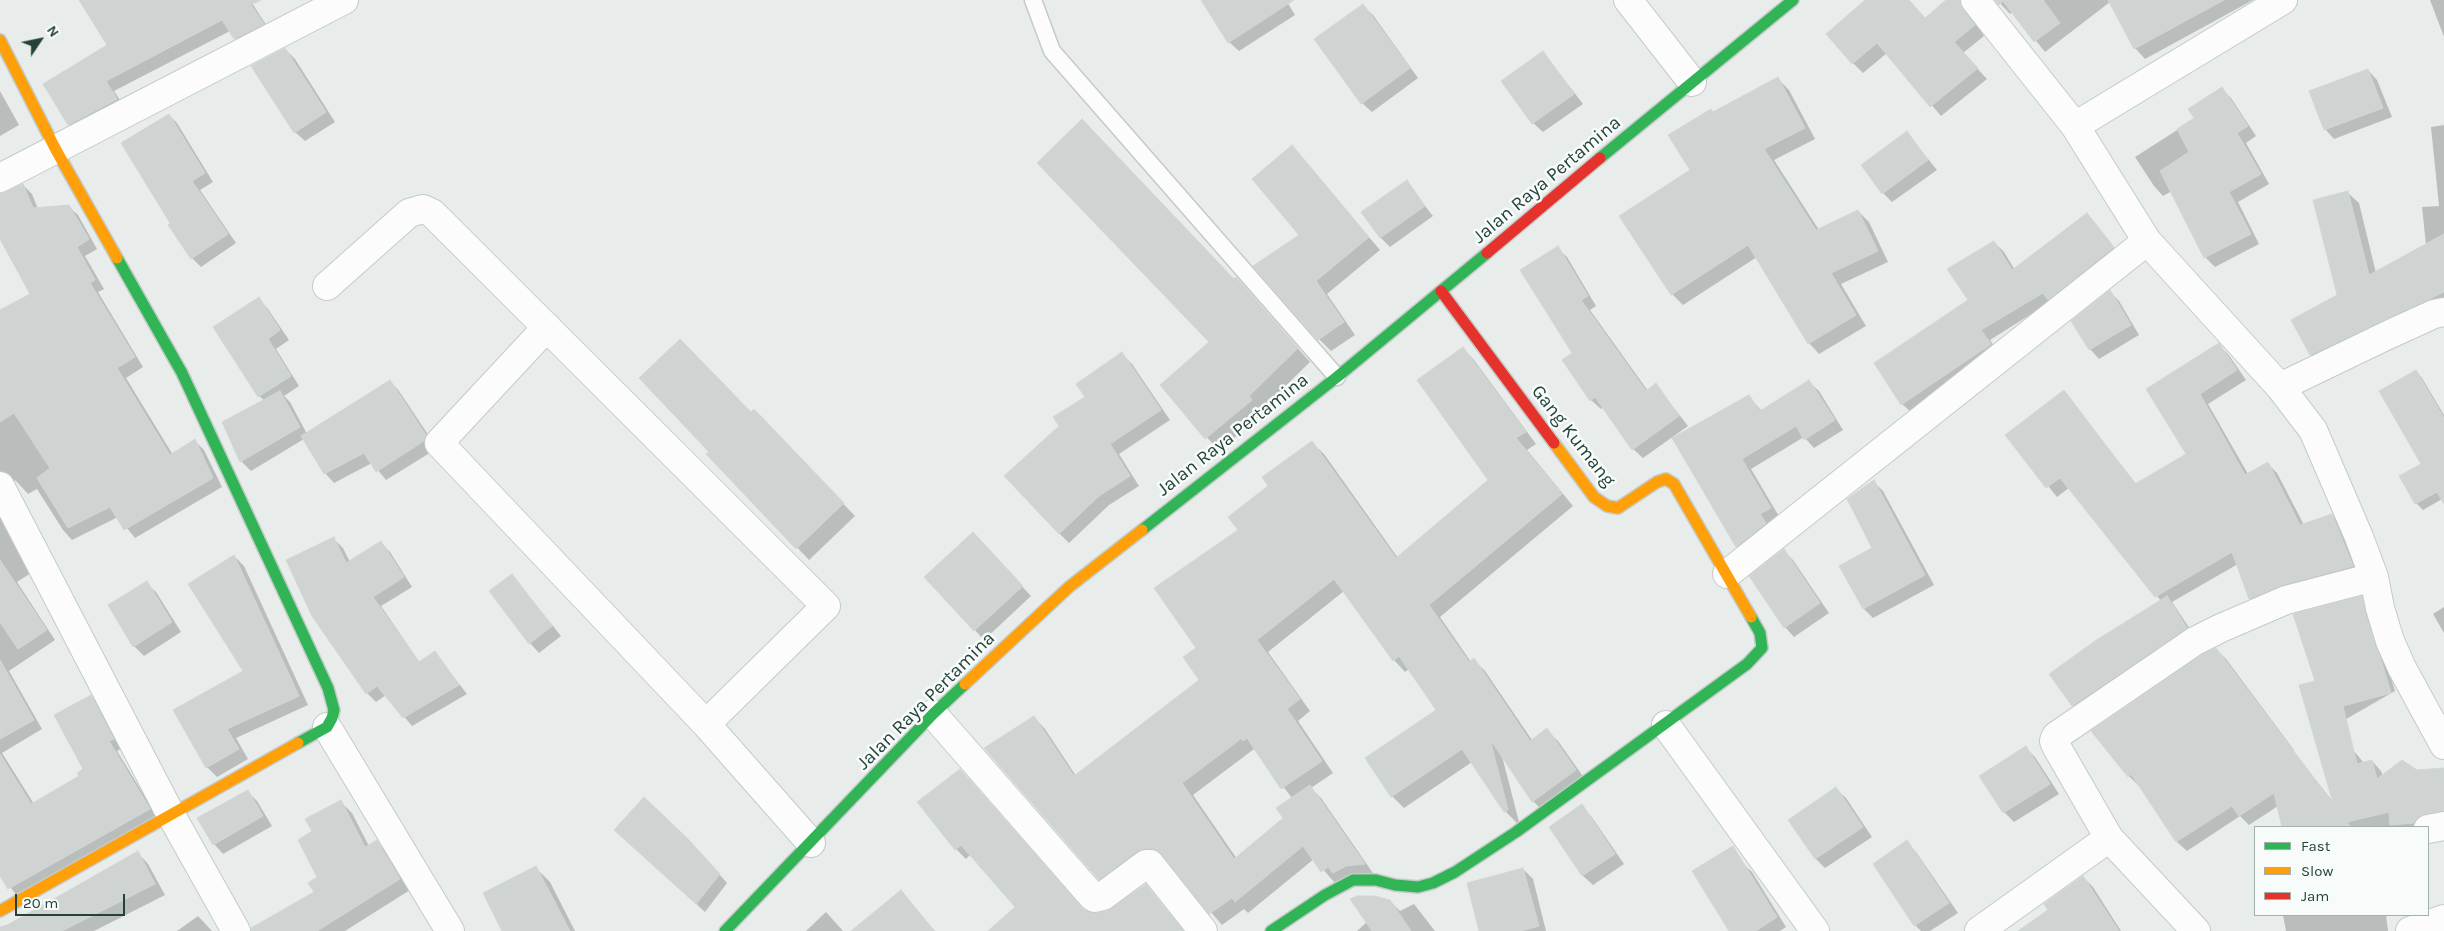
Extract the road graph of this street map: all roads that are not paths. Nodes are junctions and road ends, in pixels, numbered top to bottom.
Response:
1 (344, 0) edge
2 (1033, 0) edge
3 (1628, 0) edge
4 (1793, 0) edge
5 (1975, 0) edge
6 (2283, 0) edge
7 (0, 40) edge
8 (1692, 82) junction
9 (2075, 126) junction
10 (56, 150) junction
11 (0, 178) edge
12 (2147, 241) junction
13 (327, 286) dead end
14 (1440, 291) junction
15 (2444, 312) edge
16 (547, 327) junction
17 (1337, 377) junction
18 (2280, 387) junction
19 (0, 486) edge
20 (1727, 574) junction
21 (2374, 577) junction
22 (933, 714) junction
23 (706, 724) junction
24 (1666, 725) junction
25 (327, 726) junction
26 (2444, 745) edge
27 (170, 815) junction
28 (2444, 826) edge
29 (2429, 829) edge
30 (2109, 838) junction
31 (810, 843) junction
32 (0, 911) edge
33 (2444, 919) edge
34 (236, 931) edge
35 (450, 931) edge
36 (725, 931) edge
37 (1203, 931) edge
38 (1271, 931) edge
39 (1815, 931) edge
40 (1979, 931) edge
41 (2196, 931) edge
42 (2410, 931) edge

1 - 10 street
2 - 17 lane
3 - 8 street
4 - 8 street, Jalan Raya Pertamina
5 - 9 street
6 - 9 street
7 - 10 street
8 - 14 street, Jalan Raya Pertamina
9 - 12 street
10 - 11 street
10 - 25 street
12 - 18 street
12 - 20 street
13 - 16 street
14 - 17 street, Jalan Raya Pertamina
14 - 20 street, Gang Kumang
15 - 18 street
16 - 23 street
16 - 23 street
17 - 22 street, Jalan Raya Pertamina
18 - 21 street
19 - 27 street
20 - 24 street
21 - 26 street
21 - 30 street
22 - 31 street, Jalan Raya Pertamina
22 - 37 street
23 - 31 street
24 - 38 street
24 - 39 street
25 - 27 street
25 - 35 street
27 - 32 street
27 - 34 street
28 - 29 street
30 - 40 street
30 - 41 street
31 - 36 street, Jalan Raya Pertamina
33 - 42 street

